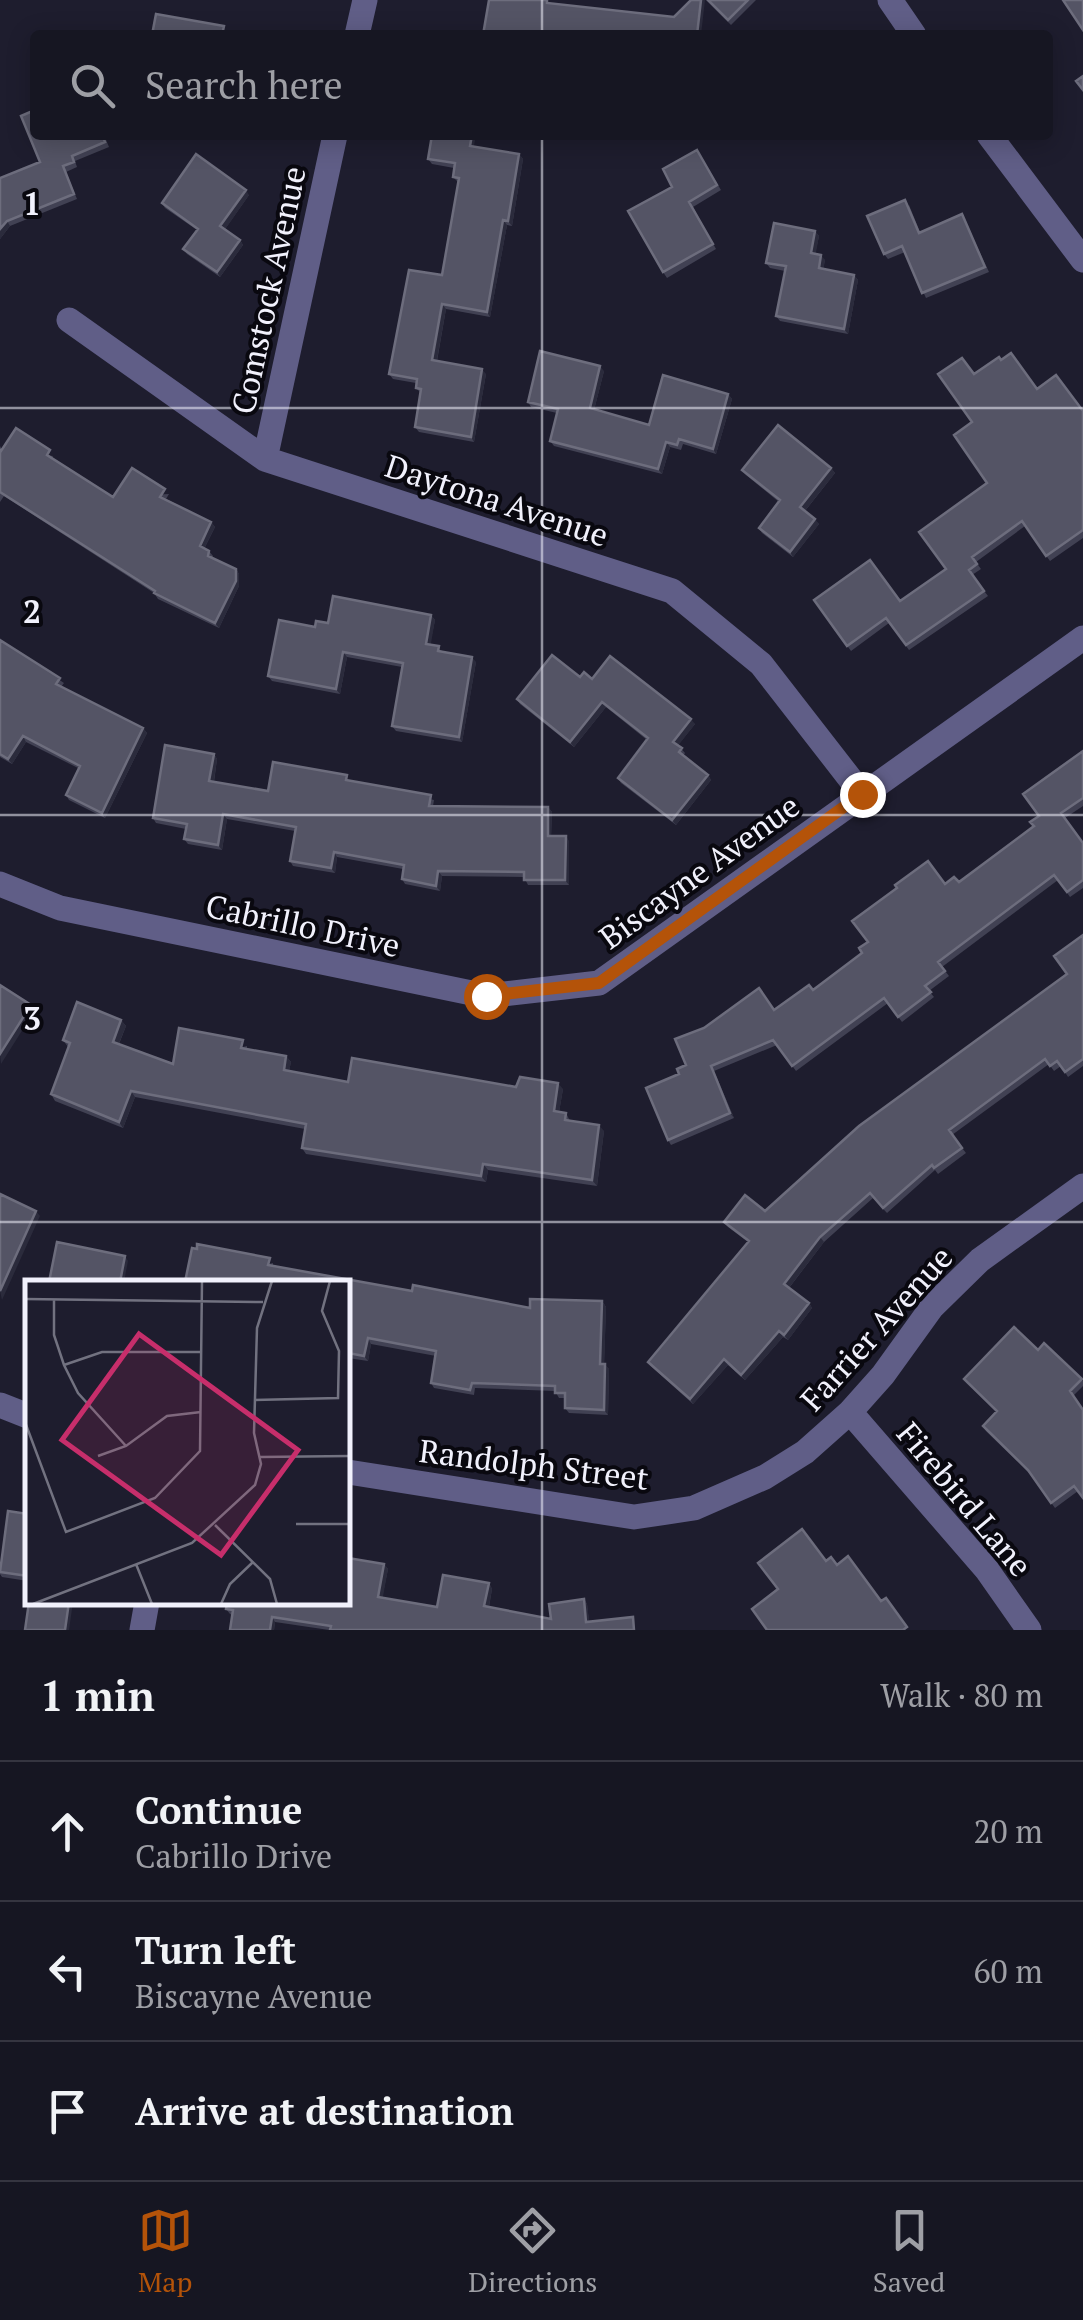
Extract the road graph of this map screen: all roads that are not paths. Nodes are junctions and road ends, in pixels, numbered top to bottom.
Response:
1 (365, 0) edge
2 (890, 0) edge
3 (358, 30) edge
4 (911, 30) edge
5 (334, 140) edge
6 (993, 140) edge
7 (1083, 260) edge
8 (69, 320) dead end
9 (265, 458) junction
10 (1083, 638) edge
11 (862, 794) junction
12 (0, 884) edge
13 (599, 983) joint
14 (1083, 1186) edge
15 (0, 1405) edge
16 (850, 1412) junction
17 (25, 1415) edge
18 (350, 1472) edge
19 (765, 1476) joint
20 (146, 1605) edge
21 (142, 1630) edge
22 (1029, 1630) edge

1 - 3 street
2 - 4 street
5 - 9 street, Comstock Avenue
6 - 7 street
8 - 9 street, Daytona Avenue
9 - 11 street, Daytona Avenue
10 - 11 street, Biscayne Avenue
11 - 13 street, Biscayne Avenue
12 - 13 street, Cabrillo Drive
14 - 16 street, Farrier Avenue
15 - 17 street
16 - 19 street, Farrier Avenue
16 - 22 street, Firebird Lane
18 - 19 street, Randolph Street
20 - 21 street

